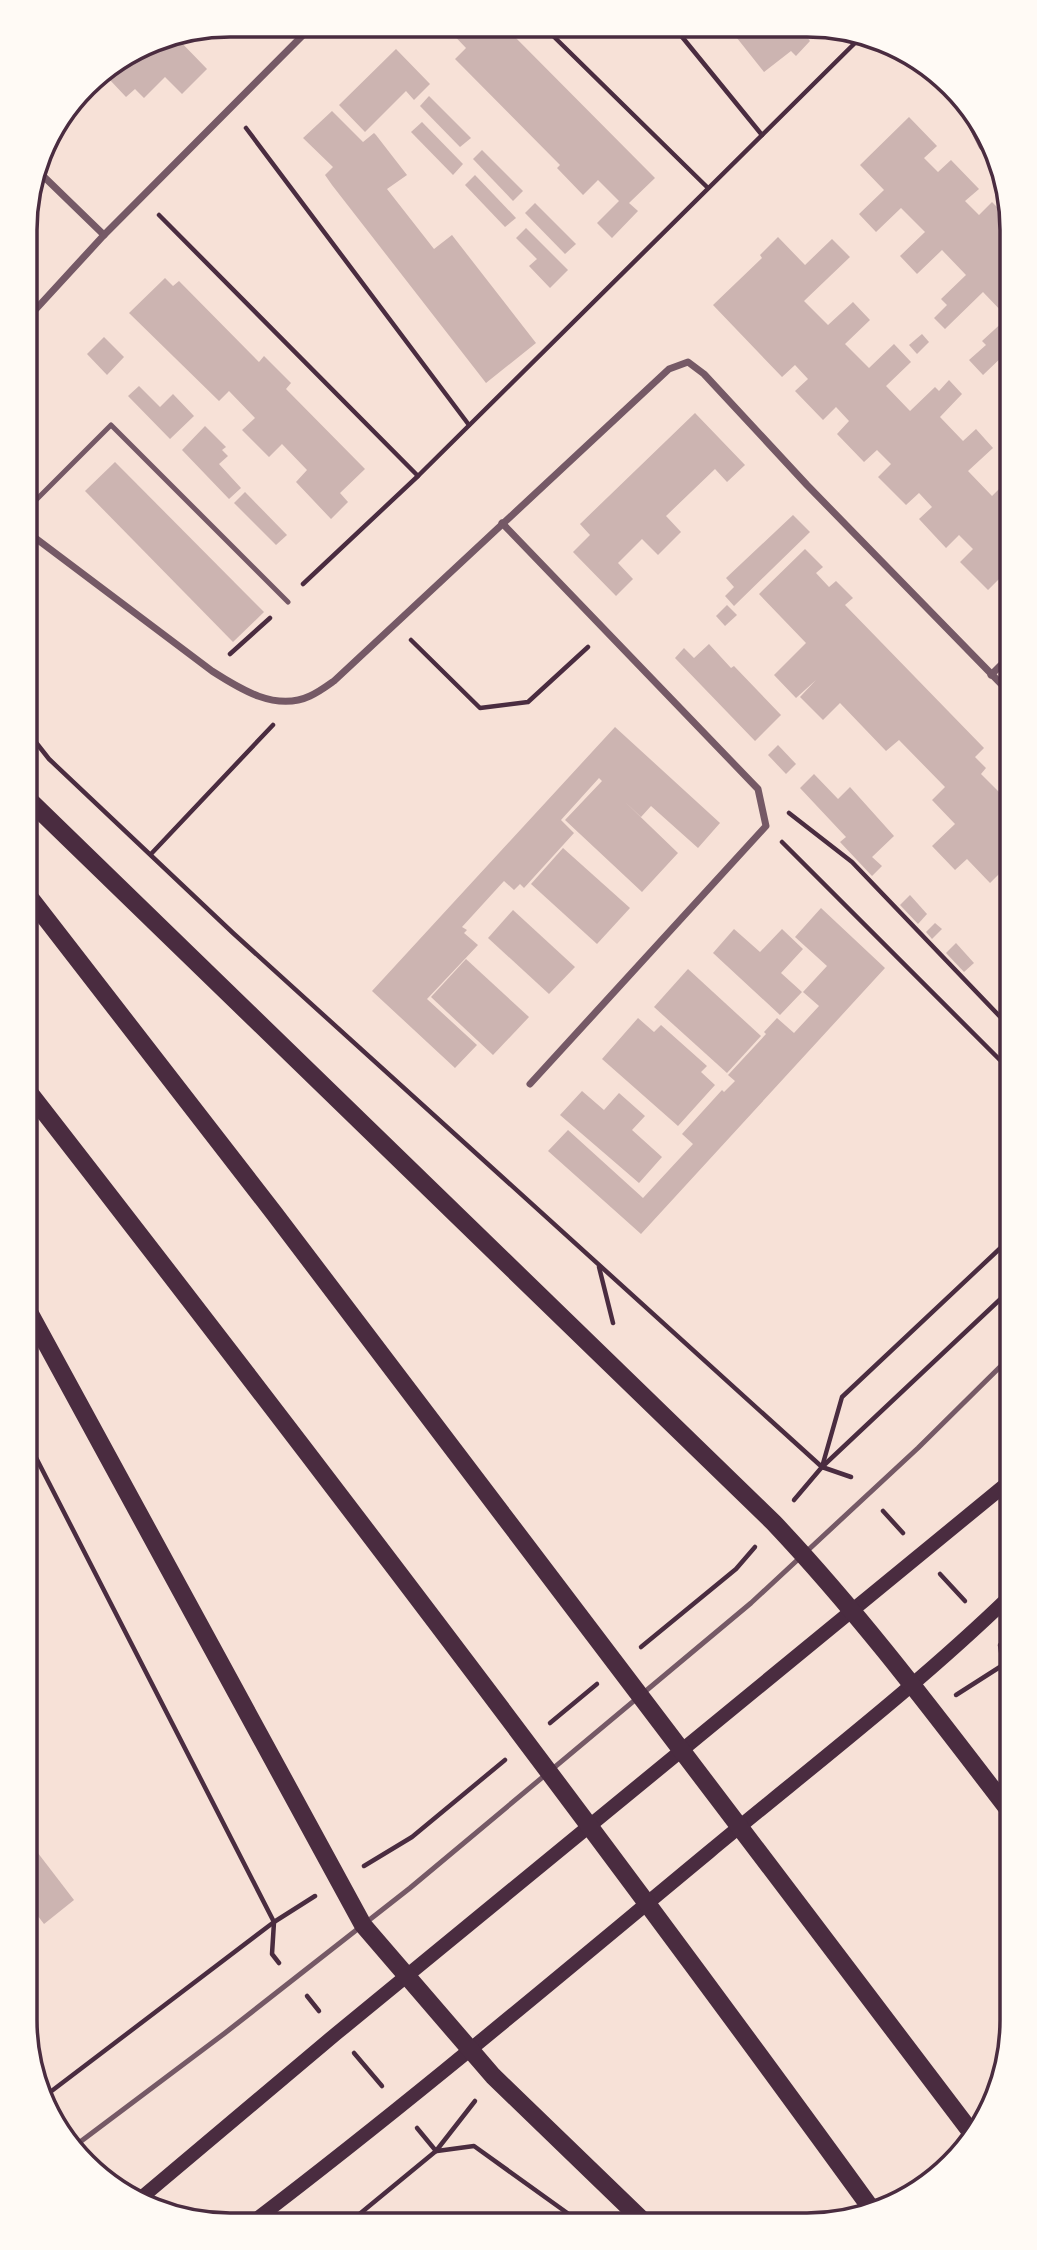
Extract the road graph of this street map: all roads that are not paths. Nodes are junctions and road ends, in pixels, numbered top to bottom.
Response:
1 (301, 37) edge
2 (44, 177) edge
3 (104, 235) junction
4 (37, 308) edge
5 (37, 499) edge
6 (502, 523) junction
7 (37, 539) edge
8 (288, 601) road end
9 (1000, 666) edge
10 (991, 675) junction
11 (1000, 683) edge
12 (37, 808) edge
13 (37, 907) edge
14 (530, 1084) dead end
15 (37, 1103) edge
16 (37, 1327) edge
17 (1000, 1367) edge
18 (1000, 1489) edge
19 (804, 1555) junction
20 (1000, 1605) edge
21 (851, 1611) junction
22 (913, 1684) junction
23 (1000, 1799) edge
24 (363, 1925) junction
25 (407, 1976) junction
26 (471, 2049) junction
27 (968, 2128) edge
28 (80, 2142) edge
29 (145, 2194) edge
30 (868, 2203) edge
31 (265, 2213) edge
32 (634, 2213) edge

1 - 3 street
2 - 3 street
3 - 4 street
5 - 8 lane
6 - 7 street
6 - 10 street
6 - 14 street
9 - 10 street
10 - 11 street
12 - 19 main road
13 - 27 main road
15 - 30 main road
16 - 24 main road
17 - 19 lane
18 - 21 main road
19 - 21 main road
19 - 24 lane
20 - 22 main road
21 - 22 main road
21 - 25 main road
22 - 23 main road
22 - 26 main road
24 - 25 main road
24 - 28 lane
25 - 26 main road
25 - 29 main road
26 - 31 main road
26 - 32 main road

